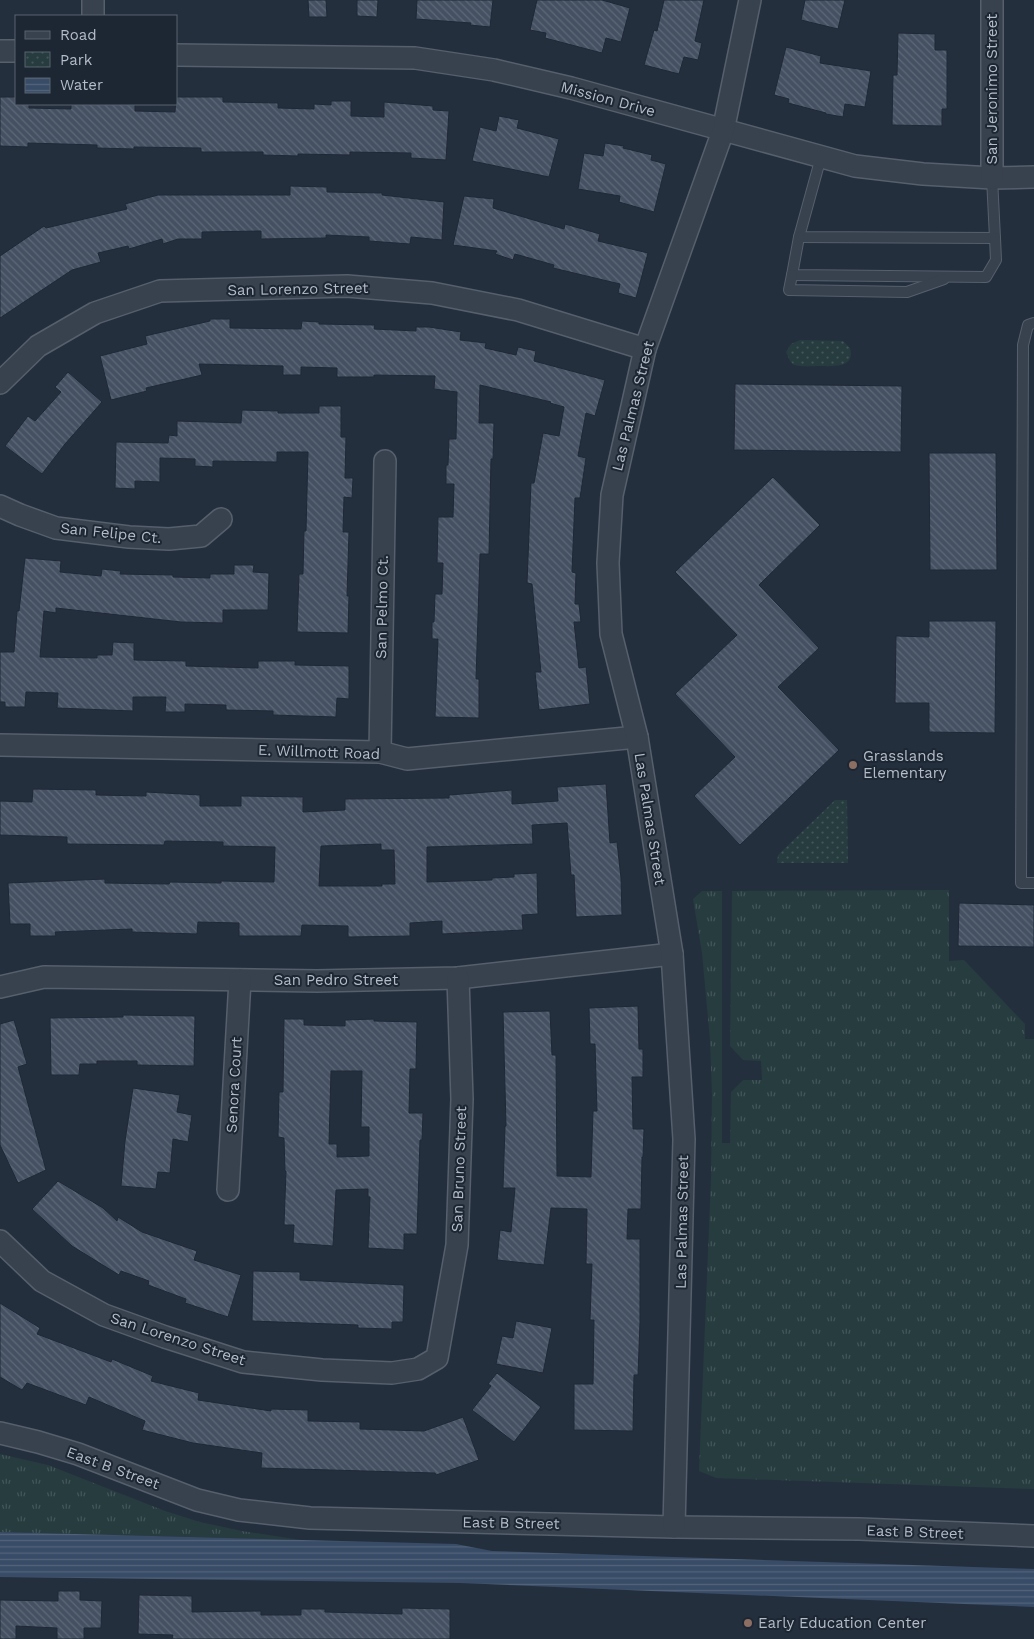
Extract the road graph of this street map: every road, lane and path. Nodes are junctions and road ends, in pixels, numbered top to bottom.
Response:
1 (92, 0) edge
2 (750, 0) edge
3 (992, 0) edge
4 (92, 15) edge
5 (0, 51) edge
6 (15, 51) edge
7 (178, 54) edge
8 (723, 130) junction
9 (821, 157) junction
10 (1034, 177) edge
11 (992, 178) junction
12 (799, 238) junction
13 (995, 238) junction
14 (792, 275) junction
15 (952, 276) junction
16 (1034, 323) edge
17 (646, 349) junction
18 (0, 383) edge
19 (385, 461) dead end
20 (0, 506) edge
21 (221, 519) dead end
22 (637, 737) junction
23 (0, 745) edge
24 (380, 752) junction
25 (1034, 883) edge
26 (672, 954) junction
27 (458, 978) junction
28 (240, 980) junction
29 (0, 987) edge
30 (228, 1190) dead end
31 (0, 1241) edge
32 (437, 1358) joint
33 (0, 1433) edge
34 (674, 1527) junction
35 (1034, 1536) edge

1 - 4 street
2 - 8 street, Las Palmas Street
3 - 11 street, San Jeronimo Street
5 - 6 street
7 - 8 street, Mission Drive
8 - 9 street, Mission Drive
8 - 17 street, Las Palmas Street
9 - 11 street, Mission Drive
9 - 12 lane
10 - 11 street, Mission Drive
11 - 13 lane
12 - 13 lane
12 - 14 lane
13 - 15 lane
14 - 15 lane
14 - 15 lane
16 - 25 lane
17 - 18 street, San Lorenzo Street
17 - 22 street, Las Palmas Street
19 - 24 street, San Pelmo Ct.
20 - 21 street, San Felipe Ct.
22 - 24 street, E. Willmott Road
22 - 26 street, Las Palmas Street
23 - 24 street, E. Willmott Road
26 - 27 street, San Pedro Street
26 - 34 street, Las Palmas Street
27 - 28 street, San Pedro Street
27 - 32 street, San Bruno Street
28 - 29 street, San Pedro Street
28 - 30 street, Senora Court
31 - 32 street, San Lorenzo Street
33 - 34 street, East B Street
34 - 35 street, East B Street

